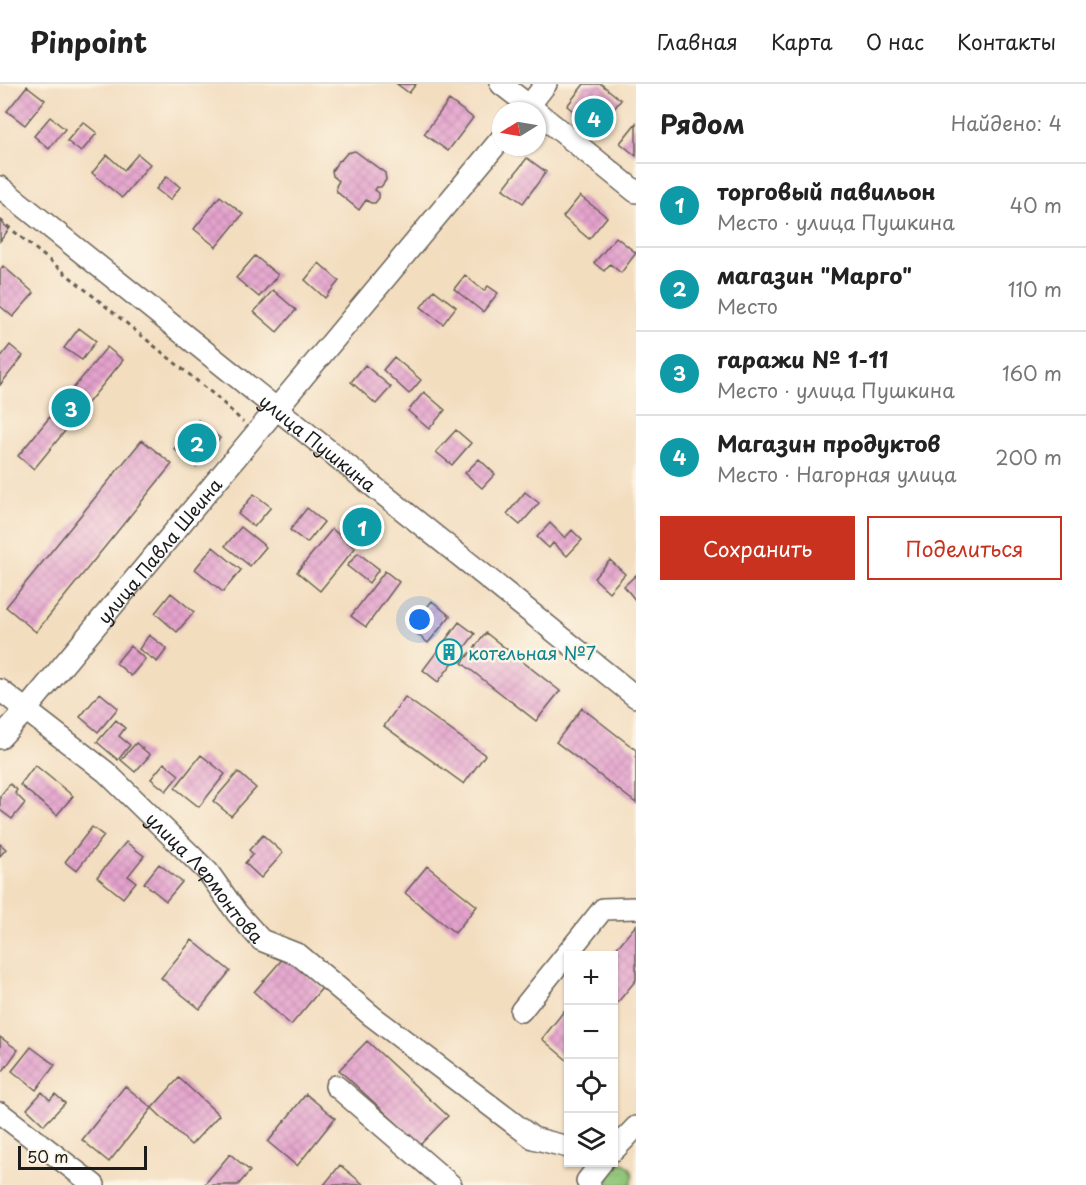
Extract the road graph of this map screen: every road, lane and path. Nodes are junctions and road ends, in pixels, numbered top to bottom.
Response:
1 (501, 84) edge
2 (546, 84) edge
3 (522, 102) edge
4 (536, 102) edge
5 (546, 121) edge
6 (492, 150) edge
7 (0, 187) edge
8 (636, 192) edge
9 (0, 220) edge
10 (277, 408) junction
11 (256, 433) junction
12 (0, 690) edge
13 (636, 697) edge
14 (25, 711) junction
15 (0, 738) edge
16 (636, 908) edge
17 (521, 1011) dead end
18 (336, 1086) dead end
19 (0, 1113) edge
20 (636, 1127) edge
21 (564, 1146) edge
22 (618, 1146) edge
23 (598, 1167) edge
24 (585, 1184) edge
25 (94, 1185) edge
26 (451, 1185) edge

1 - 3 street
2 - 4 street
5 - 8 street
6 - 10 street, улица Павла Шеина
7 - 10 street, улица Пушкина
9 - 11 path
10 - 11 street, улица Павла Шеина
10 - 13 street, улица Пушкина
11 - 14 street, улица Павла Шеина
12 - 14 street, улица Лермонтова
14 - 15 street, улица Павла Шеина
14 - 21 street, улица Лермонтова
16 - 17 street
18 - 26 street
19 - 25 street
20 - 22 street
23 - 24 street

